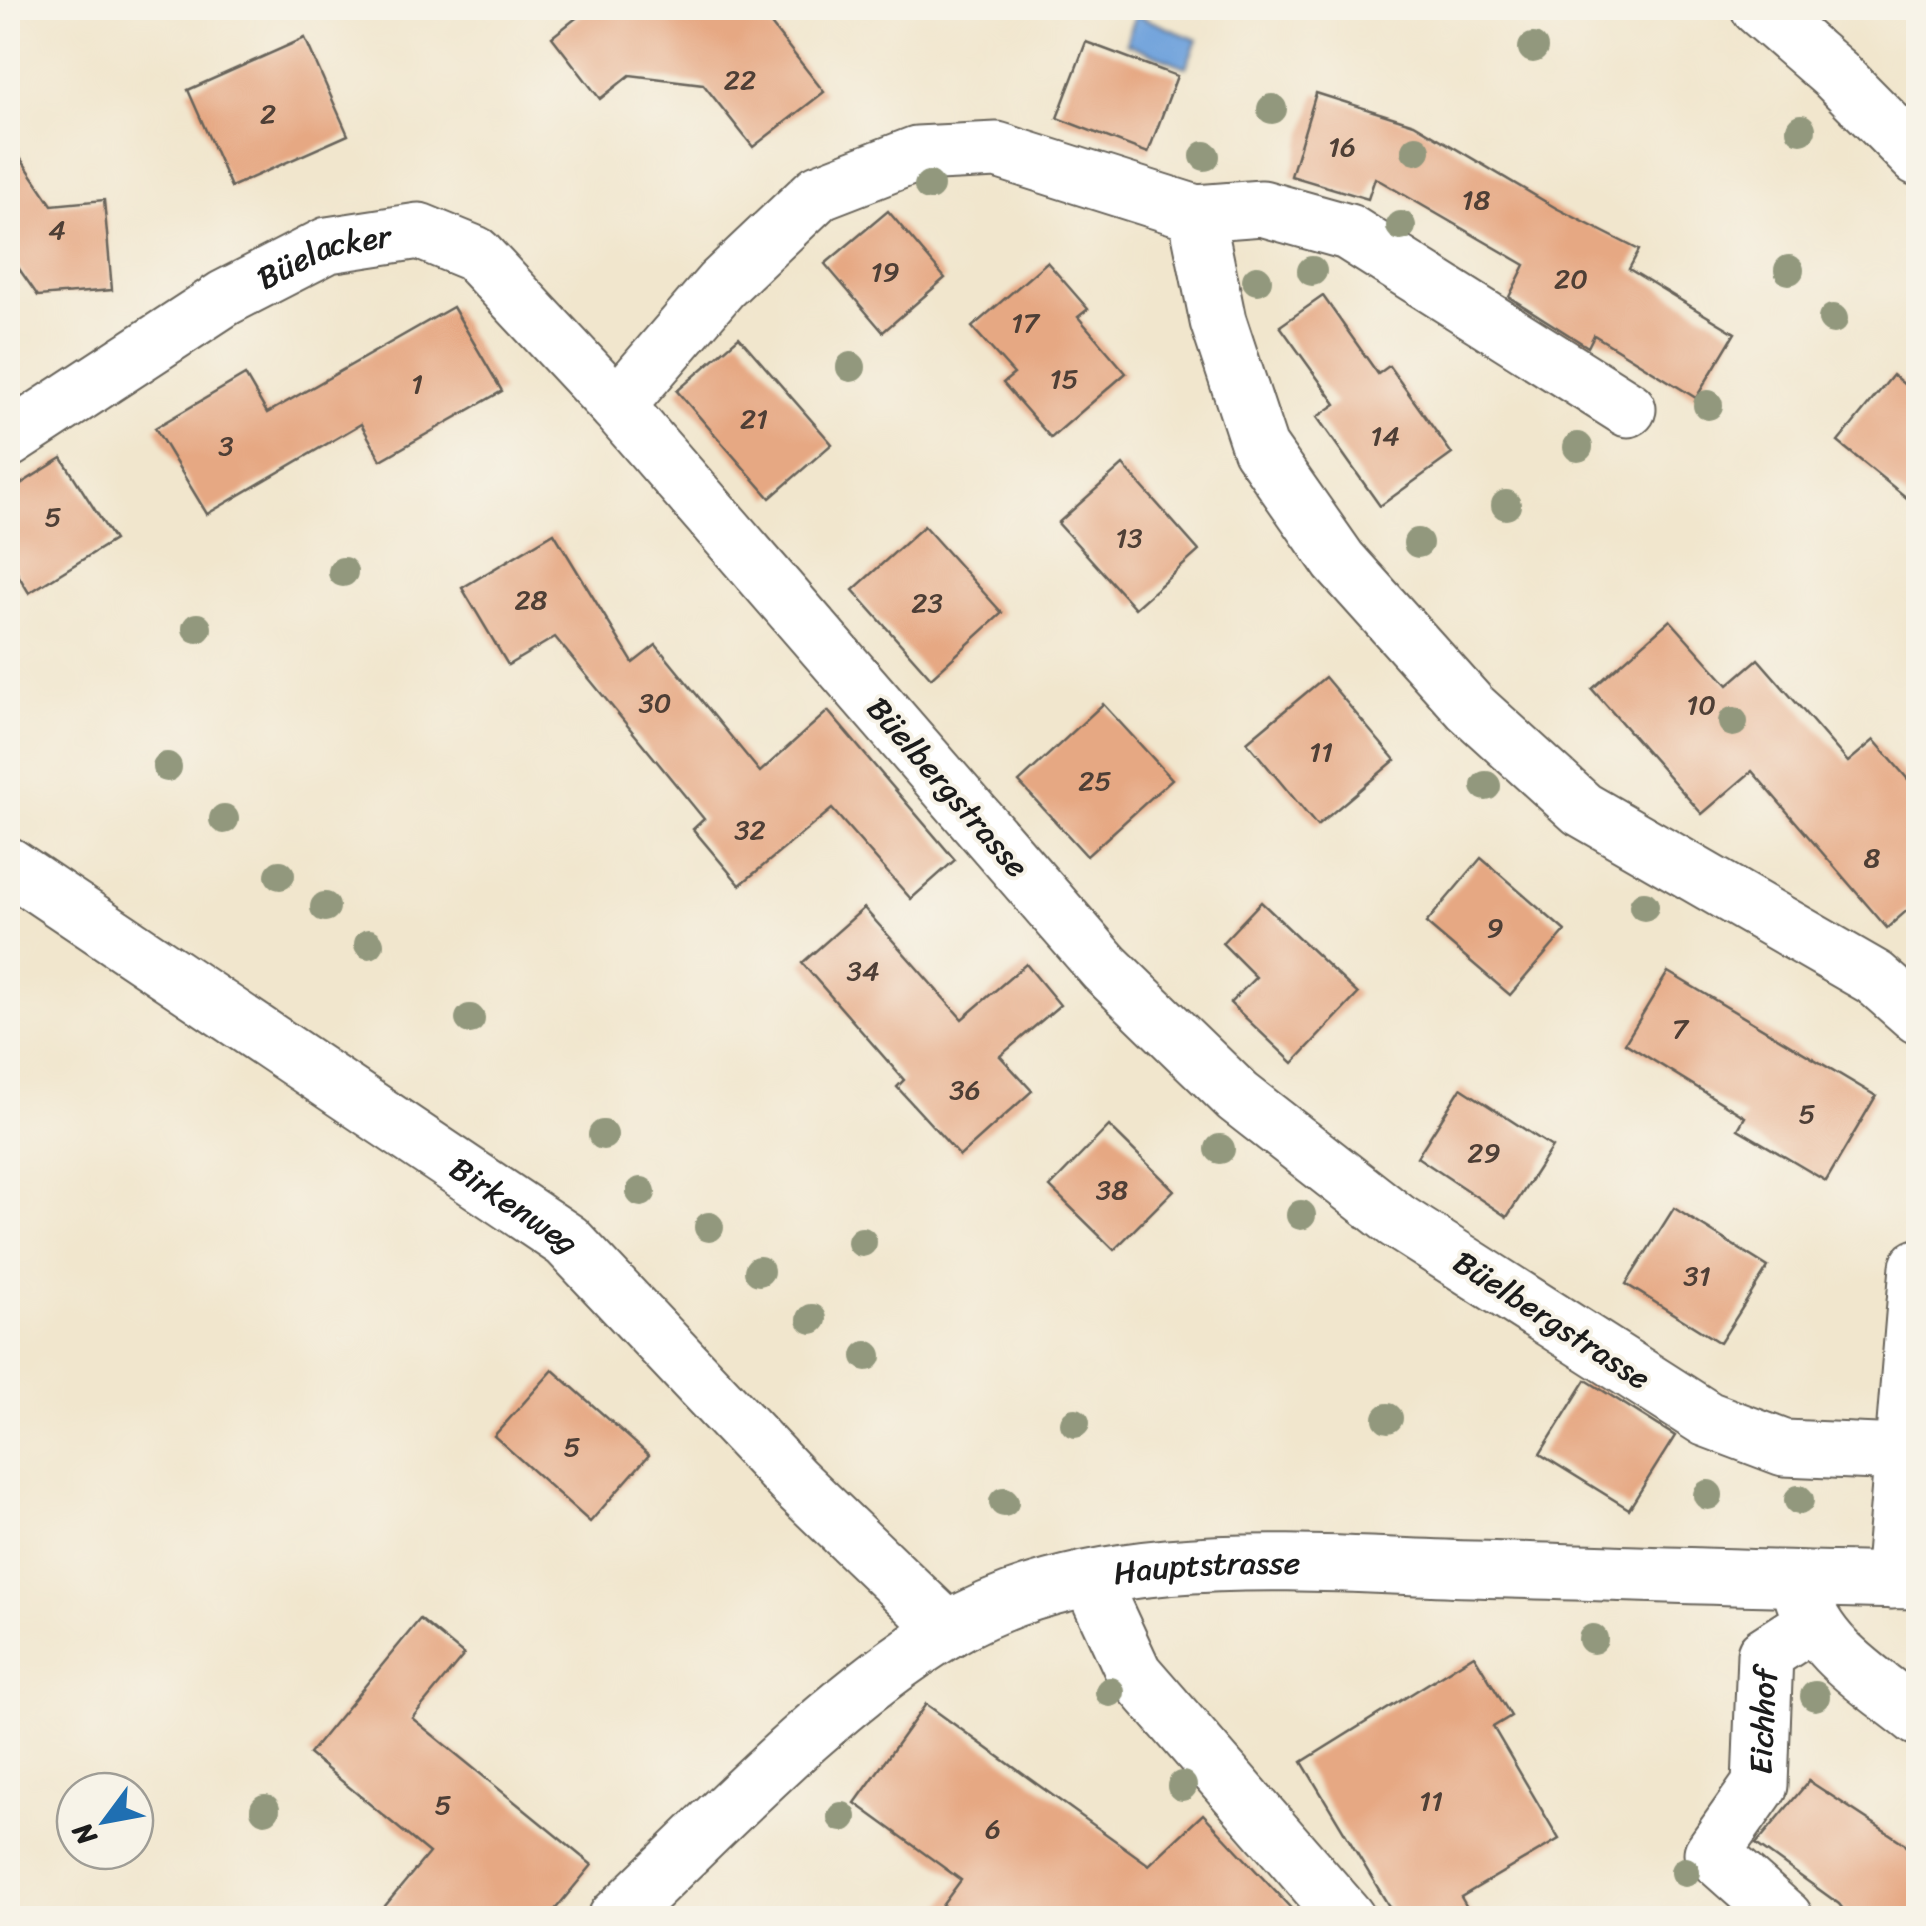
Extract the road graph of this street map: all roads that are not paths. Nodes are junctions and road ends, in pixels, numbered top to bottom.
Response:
1 (1759, 8) edge
2 (1918, 158) edge
3 (1196, 213) junction
4 (617, 406) junction
5 (1628, 409) dead end
6 (8, 440) edge
7 (8, 865) edge
8 (1918, 1016) edge
9 (1918, 1267) edge
10 (1901, 1453) junction
11 (1091, 1580) junction
12 (1905, 1581) edge
13 (1805, 1600) junction
14 (948, 1630) junction
15 (1918, 1718) edge
16 (616, 1918) edge
17 (1346, 1918) edge
18 (1785, 1918) edge

1 - 2 street
3 - 4 street
3 - 5 street
3 - 8 street
4 - 6 street, Büelacker
4 - 10 street, Büelbergstrasse
7 - 14 street, Birkenweg
9 - 10 street
10 - 12 street
11 - 13 street, Hauptstrasse
11 - 14 street, Hauptstrasse
11 - 17 street
12 - 13 street, Hauptstrasse
13 - 15 street
13 - 18 street, Eichhof
14 - 16 street, Hauptstrasse

